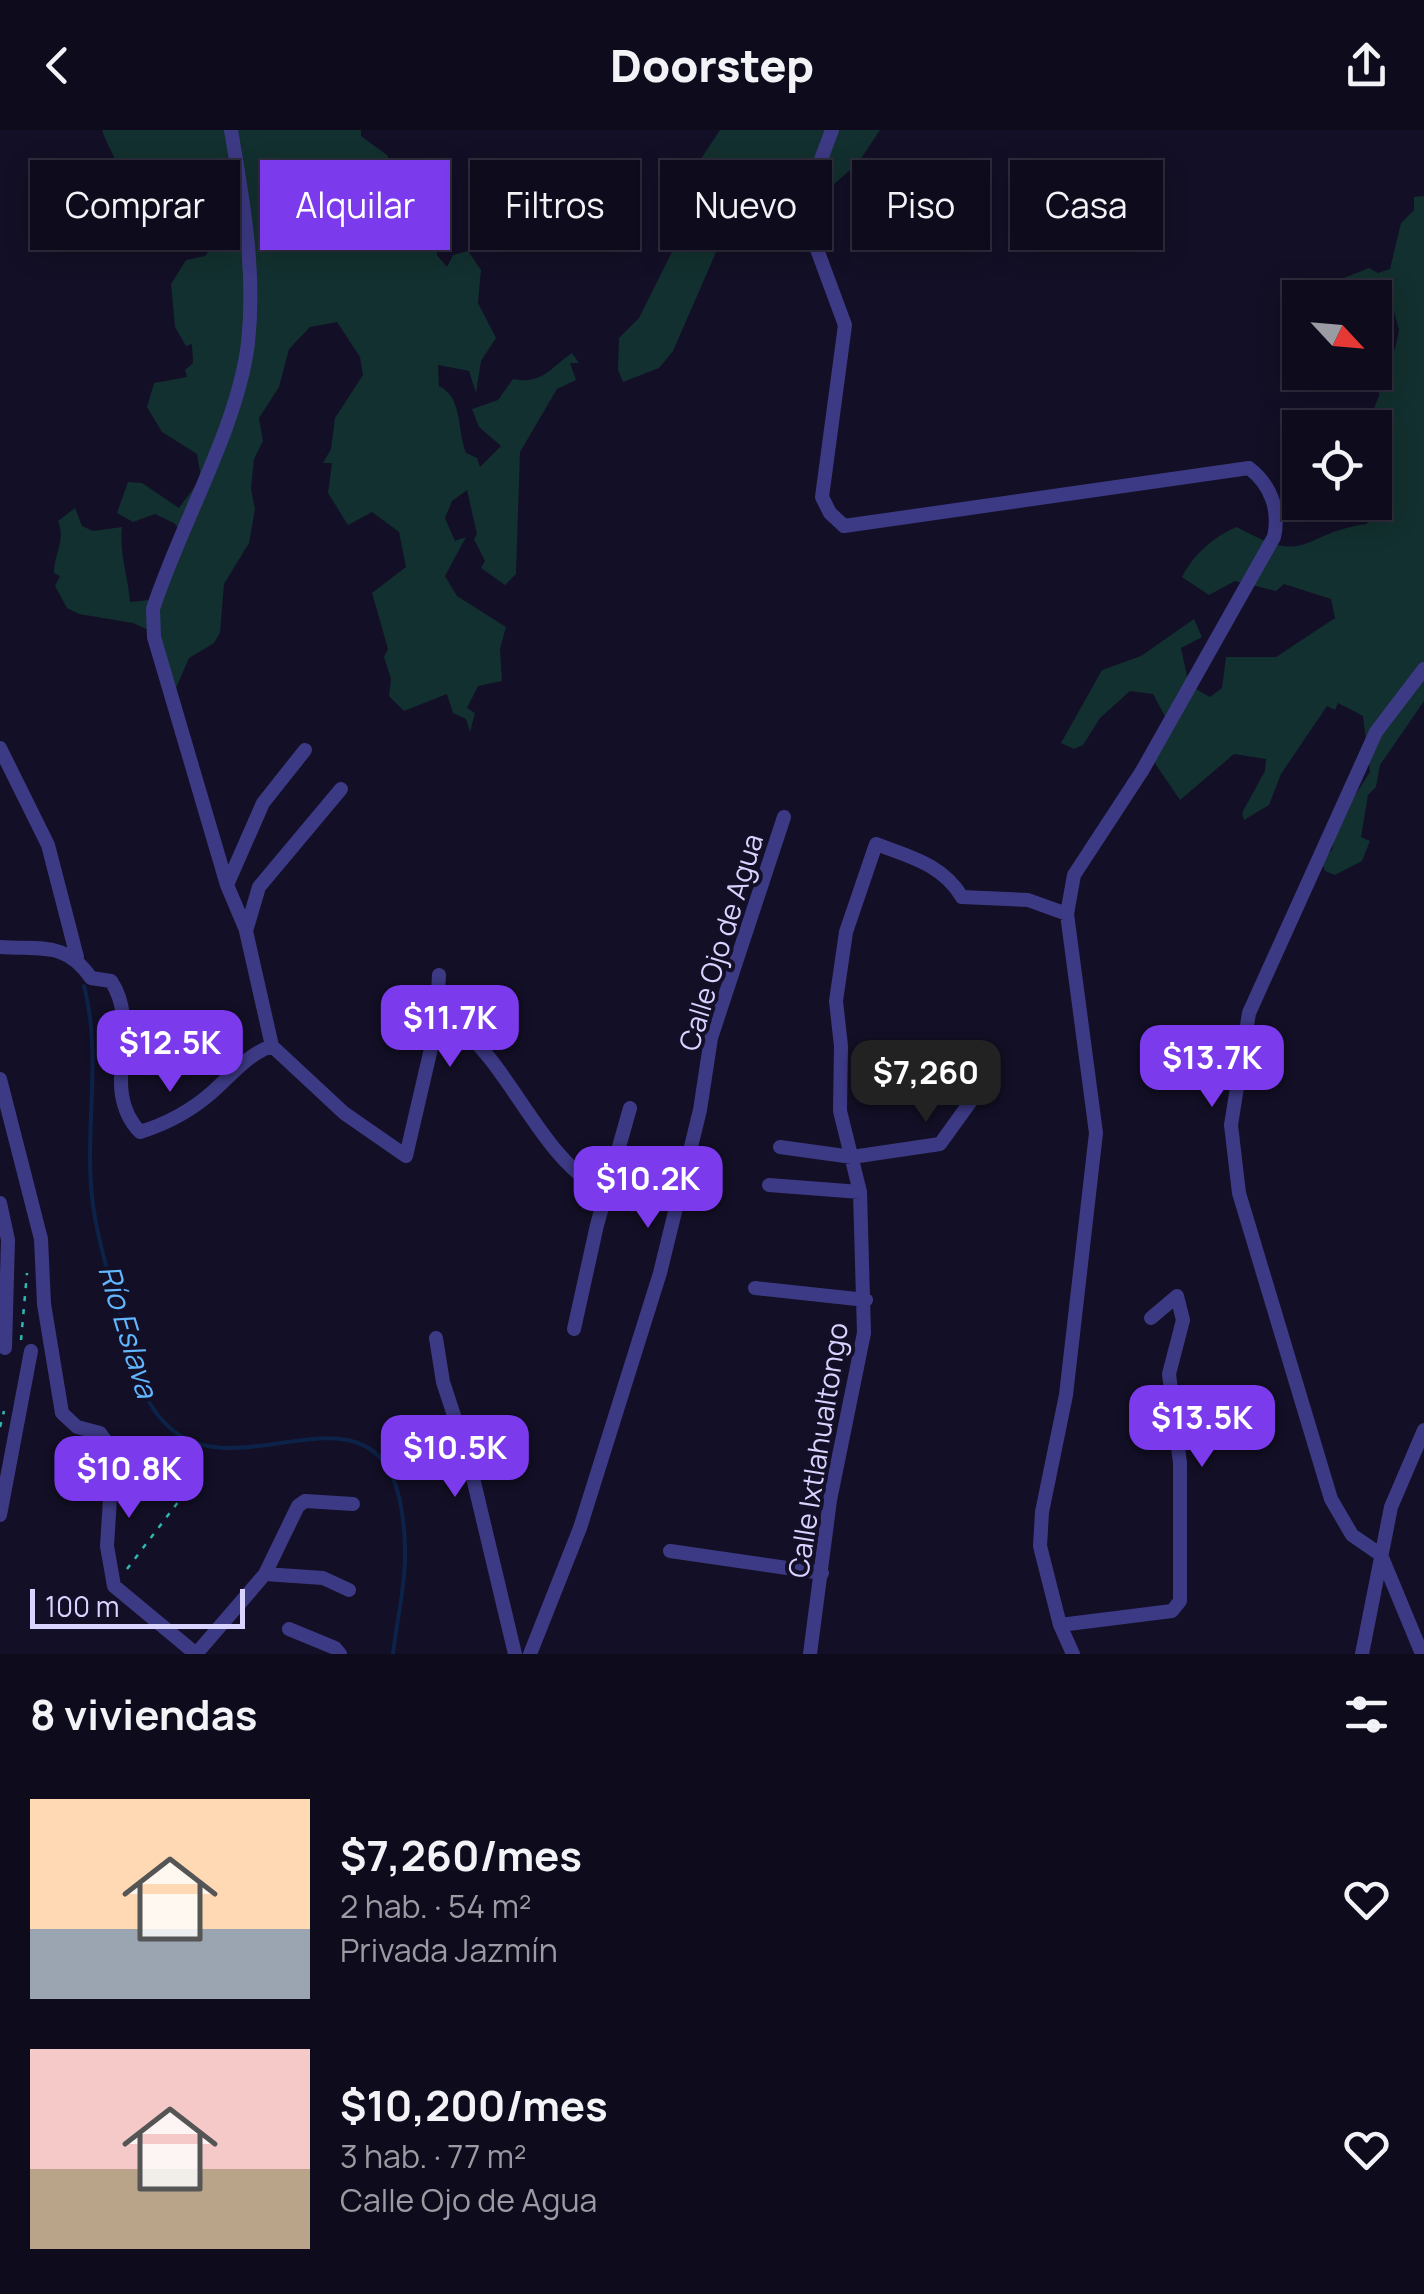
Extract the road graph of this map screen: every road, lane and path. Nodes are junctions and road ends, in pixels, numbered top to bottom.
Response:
1 (231, 130) edge
2 (832, 130) edge
3 (1424, 669) edge
4 (0, 748) edge
5 (305, 750) dead end
6 (342, 789) dead end
7 (784, 817) dead end
8 (227, 885) junction
9 (1067, 914) junction
10 (246, 931) junction
11 (0, 947) edge
12 (77, 957) junction
13 (439, 975) dead end
14 (436, 1028) junction
15 (272, 1046) junction
16 (989, 1076) dead end
17 (0, 1079) edge
18 (630, 1108) dead end
19 (780, 1146) dead end
20 (852, 1157) junction
21 (769, 1185) dead end
22 (608, 1192) junction
23 (860, 1192) junction
24 (0, 1203) edge
25 (4, 1240) edge
26 (755, 1288) dead end
27 (866, 1300) junction
28 (1151, 1318) dead end
29 (574, 1328) dead end
30 (436, 1338) dead end
31 (2, 1347) edge
32 (30, 1352) junction
33 (54, 1367) junction
34 (1424, 1430) edge
35 (202, 1472) dead end
36 (354, 1504) dead end
37 (0, 1515) edge
38 (670, 1551) dead end
39 (1380, 1554) junction
40 (822, 1573) junction
41 (265, 1574) junction
42 (114, 1586) junction
43 (349, 1590) dead end
44 (1060, 1625) junction
45 (289, 1630) dead end
46 (196, 1654) edge
47 (340, 1654) edge
48 (515, 1654) edge
49 (530, 1654) edge
50 (810, 1654) edge
51 (1073, 1654) edge
52 (1362, 1654) edge
53 (1422, 1654) edge

1 - 8 street
2 - 9 street
3 - 39 street
4 - 12 street
5 - 8 street
6 - 10 street
7 - 49 street, Calle Ojo de Agua
8 - 10 street
9 - 20 street, Calle Ixtlahualtongo
9 - 44 street
10 - 15 street
11 - 12 street
12 - 15 street
13 - 14 street
14 - 15 street
14 - 22 street
16 - 20 street
17 - 33 street
18 - 22 street
19 - 20 street
20 - 23 street, Calle Ixtlahualtongo
21 - 23 street
22 - 29 street
23 - 27 street, Calle Ixtlahualtongo
24 - 25 street
25 - 31 street
26 - 27 street
27 - 40 street, Calle Ixtlahualtongo
28 - 44 street
30 - 48 street
31 - 32 street
32 - 33 street
32 - 37 street
33 - 42 street
34 - 39 street
35 - 42 path
36 - 41 street
38 - 40 street
39 - 52 street
39 - 53 street
40 - 50 street, Calle Ixtlahualtongo
41 - 43 street
41 - 46 street
42 - 46 street
44 - 51 street
45 - 47 street

